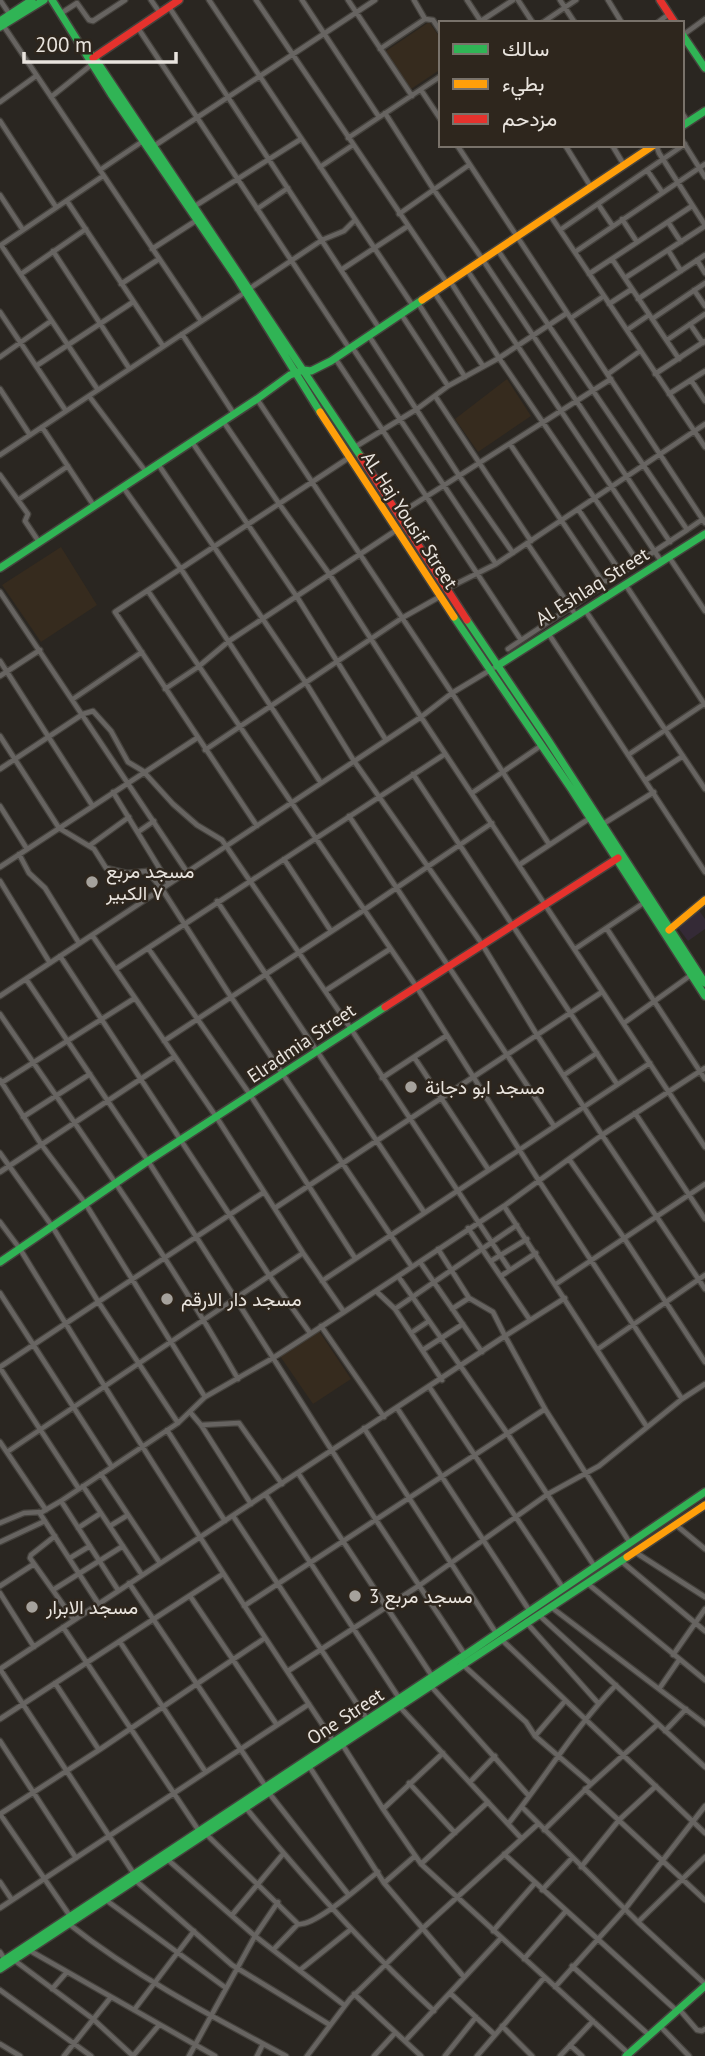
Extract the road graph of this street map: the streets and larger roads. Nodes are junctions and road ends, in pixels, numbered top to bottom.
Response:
1 (1, 0) edge
2 (32, 0) edge
3 (44, 0) edge
4 (52, 0) edge
5 (125, 0) edge
6 (151, 0) edge
7 (179, 0) edge
8 (209, 0) edge
9 (256, 0) edge
10 (302, 0) edge
11 (348, 0) edge
12 (375, 0) edge
13 (414, 0) edge
14 (467, 0) edge
15 (513, 0) edge
16 (518, 0) edge
17 (561, 0) edge
18 (576, 0) edge
19 (608, 0) edge
20 (660, 0) edge
21 (118, 2) edge
22 (169, 7) junction
23 (565, 7) junction
24 (355, 11) junction
25 (160, 13) junction
26 (60, 14) junction
27 (10, 15) junction
28 (669, 15) junction
29 (425, 19) junction
30 (705, 19) edge
31 (480, 21) edge
32 (482, 21) edge
33 (532, 21) edge
34 (545, 21) edge
35 (575, 21) edge
36 (621, 21) edge
37 (660, 21) edge
38 (674, 21) edge
39 (1, 24) edge
40 (138, 28) junction
41 (439, 29) edge
42 (323, 33) junction
43 (684, 33) edge
44 (684, 37) edge
45 (380, 49) junction
46 (291, 54) junction
47 (91, 61) junction
48 (705, 68) edge
49 (260, 75) junction
50 (36, 76) junction
51 (439, 77) edge
52 (421, 90) junction
53 (228, 96) junction
54 (412, 96) junction
55 (51, 97) junction
56 (0, 102) edge
57 (705, 111) edge
58 (385, 113) junction
59 (196, 117) junction
60 (379, 117) junction
61 (439, 117) edge
62 (0, 121) edge
63 (685, 124) edge
64 (7, 132) junction
65 (0, 136) edge
66 (348, 138) junction
67 (301, 139) junction
68 (143, 141) junction
69 (684, 142) edge
70 (353, 145) junction
71 (154, 146) junction
72 (458, 147) edge
73 (566, 147) edge
74 (613, 147) edge
75 (652, 147) edge
76 (656, 147) edge
77 (678, 147) edge
78 (270, 159) junction
79 (663, 159) junction
80 (705, 163) edge
81 (469, 165) junction
82 (624, 165) junction
83 (320, 167) junction
84 (699, 168) junction
85 (100, 170) junction
86 (647, 170) junction
87 (103, 176) junction
88 (705, 177) edge
89 (238, 180) junction
90 (677, 181) junction
91 (591, 187) junction
92 (288, 188) junction
93 (434, 190) junction
94 (662, 192) junction
95 (1, 199) edge
96 (67, 201) junction
97 (598, 204) junction
98 (195, 206) junction
99 (692, 206) junction
100 (56, 207) junction
101 (257, 209) junction
102 (400, 214) junction
103 (550, 214) junction
104 (622, 219) junction
105 (197, 220) junction
106 (355, 220) junction
107 (668, 222) junction
108 (612, 225) junction
109 (705, 225) edge
110 (408, 226) junction
111 (86, 229) junction
112 (23, 230) junction
113 (560, 230) junction
114 (517, 237) junction
115 (322, 240) junction
116 (637, 242) junction
117 (681, 242) junction
118 (0, 245) edge
119 (374, 248) junction
120 (152, 249) junction
121 (498, 249) junction
122 (668, 250) junction
123 (53, 251) junction
124 (575, 252) junction
125 (705, 255) edge
126 (159, 259) junction
127 (612, 259) junction
128 (483, 260) junction
129 (697, 260) junction
130 (292, 262) junction
131 (341, 270) junction
132 (467, 270) junction
133 (681, 271) junction
134 (705, 273) edge
135 (20, 274) junction
136 (589, 274) junction
137 (625, 278) junction
138 (449, 282) junction
139 (705, 283) edge
140 (121, 284) junction
141 (632, 289) junction
142 (694, 290) junction
143 (247, 291) junction
144 (434, 292) junction
145 (604, 296) junction
146 (638, 299) junction
147 (133, 302) junction
148 (609, 304) junction
149 (415, 305) junction
150 (705, 306) edge
151 (0, 312) edge
152 (401, 314) junction
153 (705, 314) edge
154 (569, 315) junction
155 (650, 317) junction
156 (51, 321) junction
157 (201, 321) junction
158 (101, 323) junction
159 (690, 324) junction
160 (548, 325) junction
161 (380, 329) junction
162 (626, 330) junction
163 (182, 334) junction
164 (533, 335) junction
165 (369, 336) junction
166 (667, 340) junction
167 (19, 342) junction
168 (704, 342) edge
169 (68, 345) junction
170 (518, 345) junction
171 (163, 346) junction
172 (351, 348) junction
173 (640, 351) junction
174 (0, 357) edge
175 (335, 358) junction
176 (499, 358) junction
177 (679, 359) junction
178 (36, 366) junction
179 (483, 366) junction
180 (129, 369) junction
181 (298, 371) junction
182 (705, 371) edge
183 (655, 374) junction
184 (610, 376) junction
185 (465, 377) junction
186 (691, 380) junction
187 (448, 386) junction
188 (98, 390) junction
189 (593, 390) junction
190 (1, 391) edge
191 (669, 394) junction
192 (89, 396) junction
193 (435, 396) junction
194 (257, 399) junction
195 (704, 399) edge
196 (576, 402) junction
197 (417, 409) junction
198 (66, 411) junction
199 (561, 412) junction
200 (234, 414) junction
201 (399, 419) junction
202 (223, 421) junction
203 (544, 423) junction
204 (705, 424) edge
205 (42, 427) junction
206 (383, 430) junction
207 (694, 432) junction
208 (30, 435) junction
209 (192, 442) junction
210 (510, 444) junction
211 (355, 447) junction
212 (705, 447) edge
213 (661, 453) junction
214 (0, 455) edge
215 (351, 457) junction
216 (158, 464) junction
217 (480, 464) junction
218 (644, 465) junction
219 (68, 466) junction
220 (146, 472) junction
221 (0, 475) edge
222 (460, 477) junction
223 (626, 477) junction
224 (312, 481) junction
225 (123, 487) junction
226 (444, 487) junction
227 (611, 487) junction
228 (427, 498) junction
229 (594, 498) junction
230 (18, 500) junction
231 (280, 505) junction
232 (94, 506) junction
233 (578, 509) junction
234 (399, 514) junction
235 (561, 521) junction
236 (704, 521) edge
237 (248, 526) junction
238 (398, 530) junction
239 (687, 530) junction
240 (705, 534) edge
241 (39, 542) junction
242 (529, 542) junction
243 (670, 542) junction
244 (215, 547) junction
245 (654, 551) junction
246 (513, 553) junction
247 (360, 554) junction
248 (665, 559) junction
249 (638, 562) junction
250 (1, 564) edge
251 (496, 564) junction
252 (181, 569) junction
253 (479, 572) junction
254 (621, 573) junction
255 (330, 575) junction
256 (602, 581) junction
257 (624, 584) junction
258 (598, 589) junction
259 (148, 590) junction
260 (0, 592) edge
261 (444, 593) junction
262 (297, 597) junction
263 (603, 597) junction
264 (570, 607) junction
265 (585, 610) junction
266 (705, 611) edge
267 (575, 614) junction
268 (402, 618) junction
269 (264, 619) junction
270 (547, 633) junction
271 (372, 639) junction
272 (521, 640) junction
273 (229, 641) junction
274 (508, 649) dead end
275 (40, 650) junction
276 (142, 652) junction
277 (0, 660) edge
278 (337, 663) junction
279 (198, 667) junction
280 (493, 668) junction
281 (7, 671) junction
282 (0, 676) edge
283 (306, 683) junction
284 (165, 689) junction
285 (452, 693) junction
286 (73, 699) junction
287 (705, 704) edge
288 (271, 706) junction
289 (83, 714) junction
290 (421, 717) junction
291 (239, 728) junction
292 (666, 730) junction
293 (0, 736) edge
294 (48, 737) junction
295 (197, 738) junction
296 (386, 740) junction
297 (542, 745) junction
298 (205, 750) junction
299 (445, 754) junction
300 (628, 755) junction
301 (683, 756) junction
302 (15, 758) junction
303 (354, 761) junction
304 (0, 769) edge
305 (145, 773) junction
306 (502, 773) junction
307 (413, 774) junction
308 (646, 781) junction
309 (129, 782) junction
310 (321, 783) junction
311 (705, 789) edge
312 (114, 792) junction
313 (472, 793) junction
314 (654, 793) junction
315 (380, 796) junction
316 (291, 803) junction
317 (92, 805) junction
318 (0, 806) edge
319 (349, 816) junction
320 (129, 817) junction
321 (590, 818) junction
322 (154, 821) junction
323 (492, 823) junction
324 (603, 824) junction
325 (257, 825) junction
326 (59, 828) junction
327 (138, 832) junction
328 (316, 837) junction
329 (549, 844) junction
330 (89, 846) junction
331 (226, 846) junction
332 (460, 846) junction
333 (27, 849) junction
334 (19, 854) junction
335 (620, 857) junction
336 (284, 859) junction
337 (519, 865) junction
338 (0, 867) edge
339 (428, 867) junction
340 (187, 872) junction
341 (705, 872) edge
342 (249, 880) junction
343 (0, 881) edge
344 (169, 884) junction
345 (396, 888) junction
346 (162, 889) junction
347 (705, 900) edge
348 (217, 901) junction
349 (645, 902) junction
350 (545, 904) junction
351 (364, 910) junction
352 (184, 923) junction
353 (512, 924) junction
354 (607, 929) junction
355 (331, 932) junction
356 (667, 932) junction
357 (92, 935) junction
358 (79, 943) junction
359 (482, 944) junction
360 (148, 948) junction
361 (390, 949) junction
362 (575, 949) junction
363 (299, 953) junction
364 (60, 956) junction
365 (50, 963) junction
366 (449, 965) junction
367 (116, 969) junction
368 (267, 974) junction
369 (691, 975) junction
370 (26, 979) junction
371 (705, 983) edge
372 (416, 986) junction
373 (325, 991) junction
374 (602, 992) junction
375 (0, 996) edge
376 (231, 996) junction
377 (705, 996) edge
378 (135, 998) junction
379 (655, 1002) junction
380 (571, 1013) junction
381 (0, 1014) edge
382 (196, 1018) junction
383 (100, 1019) junction
384 (624, 1023) junction
385 (351, 1029) junction
386 (537, 1035) junction
387 (446, 1036) junction
388 (68, 1040) junction
389 (164, 1041) junction
390 (318, 1051) junction
391 (597, 1053) junction
392 (506, 1055) junction
393 (174, 1057) junction
394 (414, 1057) junction
395 (33, 1062) junction
396 (650, 1063) junction
397 (702, 1070) edge
398 (90, 1073) junction
399 (284, 1073) junction
400 (564, 1075) junction
401 (472, 1076) junction
402 (382, 1078) junction
403 (141, 1079) junction
404 (705, 1079) edge
405 (1, 1082) edge
406 (617, 1084) junction
407 (669, 1094) junction
408 (55, 1096) junction
409 (251, 1096) junction
410 (441, 1097) junction
411 (108, 1100) junction
412 (584, 1106) junction
413 (635, 1113) junction
414 (23, 1117) junction
415 (217, 1118) junction
416 (410, 1119) junction
417 (73, 1123) junction
418 (554, 1126) junction
419 (602, 1135) junction
420 (377, 1140) junction
421 (182, 1141) junction
422 (41, 1144) junction
423 (705, 1147) edge
424 (519, 1149) junction
425 (0, 1153) edge
426 (569, 1159) junction
427 (148, 1161) junction
428 (343, 1162) junction
429 (9, 1166) junction
430 (488, 1169) junction
431 (0, 1172) edge
432 (539, 1181) junction
433 (116, 1182) junction
434 (705, 1184) edge
435 (308, 1186) junction
436 (457, 1191) junction
437 (264, 1192) junction
438 (689, 1195) junction
439 (85, 1203) junction
440 (504, 1206) junction
441 (275, 1208) junction
442 (424, 1212) junction
443 (229, 1215) junction
444 (656, 1217) junction
445 (705, 1219) edge
446 (0, 1222) edge
447 (478, 1222) junction
448 (517, 1225) junction
449 (52, 1226) junction
450 (468, 1228) junction
451 (390, 1234) junction
452 (197, 1238) junction
453 (624, 1238) junction
454 (527, 1239) junction
455 (491, 1242) junction
456 (482, 1247) junction
457 (20, 1249) junction
458 (438, 1249) junction
459 (303, 1253) junction
460 (536, 1253) junction
461 (500, 1255) junction
462 (355, 1258) junction
463 (165, 1259) junction
464 (591, 1260) junction
465 (491, 1261) junction
466 (0, 1262) edge
467 (420, 1262) junction
468 (412, 1267) junction
469 (452, 1269) junction
470 (510, 1270) junction
471 (705, 1275) edge
472 (269, 1276) junction
473 (398, 1276) junction
474 (501, 1276) junction
475 (699, 1279) junction
476 (132, 1281) junction
477 (322, 1281) junction
478 (434, 1283) junction
479 (556, 1284) junction
480 (705, 1289) edge
481 (376, 1290) junction
482 (0, 1293) edge
483 (237, 1297) junction
484 (413, 1297) junction
485 (469, 1298) junction
486 (565, 1298) junction
487 (666, 1301) junction
488 (99, 1303) junction
489 (452, 1309) junction
490 (395, 1310) junction
491 (344, 1312) junction
492 (204, 1319) junction
493 (530, 1320) junction
494 (429, 1321) junction
495 (463, 1324) junction
496 (632, 1324) junction
497 (66, 1325) junction
498 (321, 1326) junction
499 (310, 1333) junction
500 (411, 1333) junction
501 (505, 1336) junction
502 (441, 1338) junction
503 (171, 1340) junction
504 (33, 1346) junction
505 (598, 1349) junction
506 (423, 1350) junction
507 (482, 1352) junction
508 (273, 1358) junction
509 (705, 1362) edge
510 (138, 1363) junction
511 (461, 1366) junction
512 (0, 1368) edge
513 (238, 1379) junction
514 (442, 1380) junction
515 (705, 1384) edge
516 (104, 1385) junction
517 (430, 1388) junction
518 (205, 1397) junction
519 (682, 1398) junction
520 (72, 1406) junction
521 (397, 1408) junction
522 (545, 1409) junction
523 (190, 1412) junction
524 (384, 1417) junction
525 (178, 1423) junction
526 (201, 1425) junction
527 (646, 1427) junction
528 (40, 1428) junction
529 (364, 1428) junction
530 (167, 1430) junction
531 (507, 1433) junction
532 (0, 1442) edge
533 (144, 1446) junction
534 (332, 1450) junction
535 (7, 1452) junction
536 (475, 1455) junction
537 (112, 1467) junction
538 (298, 1473) junction
539 (101, 1474) junction
540 (584, 1474) junction
541 (443, 1476) junction
542 (282, 1484) junction
543 (81, 1487) junction
544 (705, 1492) edge
545 (548, 1494) junction
546 (266, 1495) junction
547 (409, 1498) junction
548 (61, 1501) junction
549 (251, 1504) junction
550 (687, 1504) junction
551 (705, 1505) edge
552 (46, 1510) junction
553 (39, 1512) junction
554 (101, 1513) junction
555 (693, 1513) junction
556 (128, 1515) junction
557 (233, 1516) junction
558 (517, 1518) junction
559 (376, 1520) junction
560 (45, 1521) junction
561 (225, 1521) junction
562 (0, 1522) edge
563 (676, 1525) junction
564 (110, 1526) junction
565 (78, 1528) junction
566 (55, 1536) junction
567 (199, 1539) junction
568 (483, 1539) junction
569 (343, 1541) junction
570 (0, 1542) edge
571 (630, 1543) junction
572 (90, 1546) junction
573 (123, 1546) junction
574 (705, 1549) edge
575 (635, 1552) junction
576 (70, 1558) junction
577 (99, 1561) junction
578 (621, 1561) junction
579 (451, 1562) junction
580 (160, 1563) junction
581 (311, 1563) junction
582 (34, 1564) junction
583 (595, 1567) junction
584 (80, 1573) junction
585 (223, 1574) junction
586 (142, 1575) junction
587 (129, 1583) junction
588 (587, 1583) junction
589 (277, 1585) junction
590 (420, 1585) junction
591 (0, 1586) edge
592 (563, 1588) junction
593 (53, 1590) junction
594 (118, 1590) junction
595 (0, 1593) edge
596 (190, 1596) junction
597 (705, 1597) edge
598 (98, 1603) junction
599 (244, 1606) junction
600 (387, 1606) junction
601 (550, 1606) junction
602 (705, 1609) edge
603 (529, 1611) junction
604 (538, 1614) junction
605 (154, 1619) junction
606 (74, 1620) junction
607 (526, 1622) junction
608 (695, 1624) junction
609 (64, 1627) junction
610 (353, 1628) junction
611 (705, 1631) edge
612 (498, 1636) junction
613 (265, 1637) junction
614 (120, 1642) junction
615 (34, 1647) junction
616 (321, 1650) junction
617 (466, 1655) junction
618 (673, 1655) junction
619 (232, 1660) junction
620 (679, 1660) junction
621 (87, 1662) junction
622 (462, 1664) junction
623 (0, 1669) edge
624 (288, 1671) junction
625 (705, 1680) edge
626 (431, 1681) junction
627 (55, 1683) junction
628 (196, 1684) junction
629 (616, 1685) junction
630 (659, 1689) junction
631 (565, 1701) junction
632 (399, 1702) junction
633 (598, 1703) junction
634 (22, 1704) junction
635 (309, 1704) junction
636 (162, 1707) junction
637 (686, 1709) junction
638 (0, 1719) edge
639 (586, 1719) junction
640 (367, 1720) junction
641 (658, 1724) junction
642 (705, 1724) edge
643 (277, 1726) junction
644 (362, 1727) junction
645 (131, 1729) junction
646 (666, 1731) junction
647 (535, 1736) junction
648 (0, 1741) edge
649 (338, 1743) junction
650 (99, 1750) junction
651 (241, 1750) junction
652 (443, 1753) junction
653 (624, 1755) junction
654 (495, 1756) junction
655 (559, 1758) junction
656 (309, 1766) junction
657 (705, 1766) edge
658 (205, 1771) junction
659 (66, 1772) junction
660 (470, 1782) junction
661 (409, 1783) junction
662 (591, 1784) junction
663 (656, 1786) junction
664 (267, 1789) junction
665 (585, 1789) junction
666 (34, 1792) junction
667 (173, 1792) junction
668 (529, 1797) junction
669 (488, 1802) junction
670 (705, 1806) edge
671 (522, 1807) junction
672 (246, 1808) junction
673 (383, 1809) junction
674 (0, 1814) edge
675 (618, 1820) junction
676 (693, 1822) junction
677 (508, 1824) junction
678 (538, 1824) junction
679 (544, 1829) junction
680 (455, 1833) junction
681 (705, 1833) edge
682 (199, 1835) junction
683 (108, 1836) junction
684 (521, 1838) junction
685 (283, 1854) junction
686 (504, 1854) junction
687 (415, 1856) junction
688 (705, 1857) edge
689 (76, 1858) junction
690 (572, 1858) junction
691 (167, 1859) junction
692 (662, 1860) junction
693 (421, 1864) junction
694 (581, 1867) junction
695 (378, 1872) junction
696 (135, 1877) junction
697 (44, 1879) junction
698 (682, 1880) junction
699 (0, 1882) edge
700 (258, 1883) junction
701 (384, 1883) junction
702 (535, 1883) junction
703 (542, 1890) junction
704 (348, 1894) junction
705 (458, 1898) junction
706 (12, 1900) junction
707 (106, 1900) junction
708 (705, 1900) edge
709 (278, 1902) junction
710 (0, 1908) edge
711 (330, 1909) junction
712 (625, 1909) junction
713 (566, 1912) junction
714 (232, 1915) junction
715 (70, 1921) junction
716 (638, 1922) junction
717 (298, 1923) junction
718 (422, 1929) junction
719 (350, 1930) junction
720 (194, 1931) junction
721 (493, 1931) junction
722 (255, 1936) junction
723 (501, 1938) junction
724 (597, 1938) junction
725 (27, 1949) junction
726 (273, 1950) junction
727 (0, 1952) edge
728 (178, 1953) junction
729 (524, 1959) junction
730 (2, 1961) edge
731 (14, 1961) junction
732 (384, 1965) junction
733 (572, 1966) junction
734 (237, 1968) junction
735 (0, 1969) edge
736 (300, 1970) junction
737 (67, 1972) junction
738 (464, 1977) junction
739 (544, 1978) junction
740 (155, 1984) junction
741 (705, 1985) edge
742 (555, 1987) junction
743 (226, 1988) junction
744 (52, 1989) junction
745 (0, 1990) edge
746 (450, 1993) junction
747 (354, 1994) junction
748 (111, 1997) junction
749 (344, 2005) junction
750 (134, 2010) junction
751 (678, 2010) junction
752 (434, 2011) junction
753 (209, 2017) junction
754 (476, 2017) junction
755 (93, 2019) junction
756 (593, 2021) junction
757 (159, 2025) junction
758 (330, 2025) junction
759 (502, 2026) junction
760 (660, 2026) junction
761 (705, 2029) edge
762 (395, 2033) junction
763 (495, 2035) junction
764 (649, 2035) junction
765 (405, 2041) junction
766 (74, 2043) junction
767 (0, 2044) edge
768 (264, 2044) junction
769 (195, 2045) junction
770 (570, 2045) junction
771 (627, 2055) edge
772 (20, 2056) edge
773 (64, 2056) edge
774 (91, 2056) edge
775 (133, 2056) edge
776 (189, 2056) edge
777 (215, 2056) edge
778 (257, 2056) edge
779 (286, 2056) edge
780 (308, 2056) edge
781 (374, 2056) edge
782 (421, 2056) edge
783 (445, 2056) edge
784 (477, 2056) edge
785 (532, 2056) edge
786 (560, 2056) edge
787 (582, 2056) edge
788 (689, 2056) edge

1 - 27 street
2 - 27 street
3 - 39 street
4 - 26 street
5 - 21 street
6 - 25 street
7 - 22 street
8 - 49 street
9 - 46 street
10 - 42 street
11 - 24 street
12 - 24 street
13 - 29 street
14 - 31 street
15 - 32 street
16 - 33 street
17 - 23 street
18 - 23 street
19 - 36 street
20 - 28 street
21 - 26 street
22 - 25 street
22 - 53 street
23 - 34 street
23 - 35 street
24 - 42 street
24 - 45 street
25 - 40 street
26 - 47 street
27 - 39 street
28 - 37 street
28 - 38 street
29 - 41 street
29 - 45 street
30 - 43 street
39 - 50 street
40 - 47 street
40 - 59 street
42 - 46 street
42 - 60 street
44 - 48 street
45 - 54 street
46 - 49 street
46 - 66 street
47 - 55 street
47 - 68 street, AL Haj Yousif Street
47 - 71 street, AL Haj Yousif Street
49 - 53 street
49 - 67 street
50 - 55 street
50 - 56 street
51 - 52 street
52 - 54 street
52 - 61 street
53 - 59 street
53 - 78 street
54 - 58 street
55 - 85 street
57 - 63 street
58 - 60 street
58 - 93 street
59 - 71 street
59 - 89 street
60 - 66 street
62 - 64 street
64 - 65 street
64 - 100 street
66 - 70 street
67 - 78 street
67 - 83 street
68 - 85 street
68 - 105 street, AL Haj Yousif Street
69 - 84 street
70 - 83 street
70 - 102 street
71 - 98 street, AL Haj Yousif Street
72 - 81 street
73 - 91 street
74 - 82 street
75 - 82 street
76 - 79 street
77 - 79 street
78 - 89 street
78 - 92 street
79 - 86 street
79 - 90 street
80 - 84 street
81 - 93 street
81 - 114 street
82 - 91 street
83 - 106 street
84 - 88 street
84 - 90 street
85 - 87 street
86 - 94 street
86 - 97 street
87 - 96 street
87 - 120 street
89 - 98 street
89 - 101 street
90 - 94 street
90 - 99 street
91 - 103 street
92 - 101 street
92 - 115 street
93 - 102 street
93 - 128 street
94 - 104 street
95 - 112 street
96 - 100 street
96 - 111 street
97 - 108 street
97 - 113 street
98 - 143 street, AL Haj Yousif Street
99 - 107 street
99 - 109 street
100 - 112 street
101 - 130 street
102 - 110 street
103 - 113 street
103 - 114 street
104 - 108 street
104 - 116 street
105 - 120 street
105 - 143 street, AL Haj Yousif Street
106 - 115 street
106 - 119 street
107 - 116 street
107 - 117 street
108 - 124 street
109 - 117 street
110 - 119 street
110 - 138 street
111 - 123 street
111 - 140 street
112 - 118 street
113 - 124 street
114 - 121 street
114 - 154 street
115 - 130 street
115 - 131 street
116 - 127 street
117 - 122 street
118 - 135 street
119 - 131 street
119 - 149 street
120 - 126 street
121 - 128 street
121 - 160 street
122 - 133 street
122 - 137 street
123 - 135 street
123 - 158 street
124 - 136 street
125 - 129 street
126 - 140 street
126 - 157 street
127 - 136 street
127 - 137 street
128 - 132 street
128 - 164 street
129 - 133 street
129 - 134 street
130 - 143 street
130 - 172 street
131 - 161 street
132 - 138 street
132 - 170 street
133 - 146 street
135 - 156 street
136 - 145 street
137 - 141 street
138 - 144 street
138 - 176 street
139 - 142 street
140 - 147 street
141 - 146 street
141 - 148 street
142 - 150 street
142 - 155 street
143 - 157 street
143 - 181 street, AL Haj Yousif Street
144 - 149 street
144 - 179 street
145 - 148 street
145 - 154 street
146 - 155 street
147 - 158 street
147 - 171 street
148 - 162 street
149 - 152 street
149 - 185 street
151 - 167 street
152 - 161 street
152 - 187 street
153 - 159 street
154 - 160 street
154 - 184 street
155 - 162 street
155 - 166 street
156 - 167 street
156 - 169 street
157 - 163 street
158 - 169 street
158 - 180 street
159 - 166 street
159 - 168 street
160 - 164 street
160 - 189 street
161 - 165 street
162 - 173 street
163 - 171 street
163 - 200 street
164 - 170 street
164 - 196 street
165 - 172 street
165 - 197 street
166 - 177 street
167 - 174 street
167 - 178 street
168 - 177 street
169 - 178 street
169 - 188 street
170 - 176 street
170 - 199 street
171 - 180 street
172 - 175 street
172 - 201 street
173 - 183 street
173 - 184 street
175 - 181 street
175 - 206 street
176 - 179 street
176 - 203 street
177 - 183 street
178 - 198 street
179 - 185 street
180 - 188 street
181 - 194 street
181 - 211 street, AL Haj Yousif Street
181 - 215 street, AL Haj Yousif Street
182 - 186 street
183 - 191 street
184 - 189 street
184 - 213 street
185 - 187 street
186 - 191 street
186 - 195 street
187 - 193 street
188 - 192 street
189 - 196 street
189 - 218 street
190 - 208 street
191 - 207 street
192 - 198 street
192 - 220 street
193 - 197 street
193 - 217 street
194 - 200 street
194 - 224 street
196 - 199 street
196 - 223 street
197 - 201 street
197 - 222 street
198 - 205 street
199 - 203 street
199 - 227 street
200 - 202 street
201 - 206 street
201 - 226 street
202 - 209 street
202 - 231 street
203 - 210 street
203 - 229 street
204 - 207 street
205 - 208 street
205 - 219 street
206 - 211 street
206 - 228 street
207 - 212 street
207 - 213 street
208 - 214 street
209 - 216 street
209 - 237 street
210 - 217 street
210 - 235 street
211 - 234 street, AL Haj Yousif Street
213 - 218 street
213 - 236 street
215 - 224 street
215 - 238 street, AL Haj Yousif Street
216 - 220 street
216 - 244 street
217 - 222 street
217 - 242 street
218 - 223 street
218 - 239 street
219 - 230 street
219 - 232 street
220 - 225 street
221 - 230 street
222 - 226 street
222 - 246 street
223 - 227 street
223 - 243 street
224 - 231 street
224 - 247 street
225 - 232 street
225 - 252 street
226 - 228 street
226 - 251 street
227 - 229 street
227 - 245 street
228 - 234 street
228 - 253 street
229 - 233 street
229 - 249 street
230 - 241 street
231 - 237 street
231 - 255 street
232 - 241 street
233 - 235 street
233 - 254 street
234 - 261 street, AL Haj Yousif Street
235 - 242 street
235 - 256 street
236 - 239 street
237 - 244 street
237 - 262 street
238 - 247 street
238 - 261 street, AL Haj Yousif Street
239 - 243 street
240 - 248 street, Al Eshlaq Street
241 - 250 street
242 - 246 street
242 - 264 street
243 - 245 street
244 - 252 street
244 - 269 street
245 - 248 street
245 - 249 street
246 - 251 street
247 - 255 street
247 - 268 street
248 - 257 street, Al Eshlaq Street
248 - 266 street
249 - 254 street
251 - 253 street
252 - 259 street
252 - 273 street
253 - 261 street
253 - 272 street
254 - 256 street
255 - 262 street
255 - 271 street
256 - 258 street
257 - 263 street, Al Eshlaq Street
257 - 287 street
258 - 263 street
258 - 264 street
259 - 276 street
259 - 279 street
260 - 275 street
261 - 268 street
261 - 280 street, AL Haj Yousif Street
262 - 269 street
262 - 278 street
263 - 265 street, Al Eshlaq Street
264 - 267 street
264 - 272 street
265 - 267 street, Al Eshlaq Street
265 - 292 street
267 - 270 street, Al Eshlaq Street
268 - 271 street
268 - 285 street
269 - 273 street
269 - 283 street
270 - 280 street, Al Eshlaq Street
270 - 300 street
271 - 278 street
271 - 290 street
272 - 274 street
273 - 279 street
273 - 288 street
275 - 281 street
275 - 286 street
276 - 284 street
276 - 286 street
277 - 281 street
278 - 283 street
278 - 296 street
279 - 284 street
279 - 291 street
280 - 285 street
280 - 297 street, AL Haj Yousif Street
280 - 324 street, AL Haj Yousif Street
281 - 282 street
281 - 294 street
283 - 288 street
283 - 303 street
284 - 295 street
285 - 290 street
285 - 306 street
286 - 289 street
287 - 292 street
288 - 291 street
288 - 310 street
289 - 294 street
289 - 305 street
289 - 309 street
290 - 296 street
290 - 299 street
291 - 298 street
291 - 316 street
292 - 300 street
292 - 301 street
293 - 302 street
294 - 302 street
294 - 317 street
295 - 298 street
295 - 305 street
296 - 303 street
297 - 306 street
297 - 321 street, AL Haj Yousif Street
298 - 325 street
299 - 307 street
299 - 313 street
300 - 308 street
301 - 308 street
301 - 311 street
302 - 304 street
302 - 326 street
303 - 310 street
303 - 315 street
305 - 309 street
305 - 331 street
306 - 313 street
306 - 329 street
307 - 315 street
307 - 332 street
308 - 314 street
309 - 312 street
309 - 322 street
310 - 316 street
312 - 317 street
312 - 320 street
313 - 323 street
314 - 324 street
314 - 341 street
315 - 319 street
315 - 339 street
316 - 325 street
316 - 328 street
317 - 326 street
318 - 333 street
319 - 328 street
319 - 345 street
320 - 327 street
320 - 330 street
321 - 329 street
321 - 335 street, AL Haj Yousif Street
322 - 327 street
322 - 340 street
323 - 332 street
323 - 337 street
324 - 335 street, AL Haj Yousif Street
325 - 331 street
326 - 330 street
326 - 333 street
327 - 344 street
328 - 336 street
328 - 351 street
329 - 337 street
330 - 346 street
331 - 340 street
331 - 342 street
332 - 339 street
332 - 353 street
333 - 334 street
334 - 338 street
334 - 358 street
335 - 349 street, AL Haj Yousif Street
335 - 350 street, Elradmia Street
335 - 356 street, AL Haj Yousif Street
336 - 342 street
336 - 355 street
337 - 350 street
339 - 345 street
339 - 359 street
340 - 344 street
342 - 348 street
342 - 363 street
343 - 365 street
344 - 346 street
345 - 351 street
345 - 366 street
346 - 352 street
346 - 357 street
347 - 356 street
348 - 352 street
348 - 368 street
349 - 354 street
349 - 356 street, AL Haj Yousif Street
350 - 353 street, Elradmia Street
350 - 362 street
351 - 355 street
351 - 361 street
352 - 360 street
352 - 376 street
353 - 359 street, Elradmia Street
353 - 380 street
354 - 362 street
354 - 379 street
355 - 363 street
356 - 369 street, AL Haj Yousif Street
356 - 371 street, AL Haj Yousif Street
357 - 358 street
357 - 367 street
358 - 364 street
359 - 366 street, Elradmia Street
359 - 386 street
360 - 367 street
360 - 382 street
361 - 372 street
361 - 373 street
362 - 374 street
363 - 368 street
363 - 373 street
364 - 365 street
364 - 383 street
365 - 370 street
366 - 372 street, Elradmia Street
366 - 392 street
367 - 378 street
368 - 376 street
368 - 390 street
369 - 377 street, AL Haj Yousif Street
369 - 379 street
370 - 375 street
370 - 388 street
372 - 385 street, Elradmia Street
372 - 387 street
373 - 385 street
374 - 380 street
374 - 384 street
376 - 382 street
376 - 399 street
378 - 383 street
378 - 389 street
379 - 384 street
379 - 397 street
380 - 386 street
380 - 391 street
381 - 395 street
382 - 389 street
382 - 409 street
383 - 388 street
383 - 403 street
384 - 396 street
385 - 390 street, Elradmia Street
385 - 402 street
386 - 392 street
386 - 400 street
387 - 394 street
387 - 401 street
388 - 395 street
388 - 398 street
389 - 393 street
390 - 399 street, Elradmia Street
390 - 420 street
391 - 400 street
391 - 406 street
392 - 401 street
392 - 418 street
393 - 403 street
393 - 415 street
394 - 402 street
394 - 410 street
395 - 405 street
395 - 408 street
396 - 406 street
396 - 407 street
397 - 404 street
397 - 407 street
398 - 408 street
398 - 411 street
399 - 409 street, Elradmia Street
399 - 428 street
400 - 412 street
401 - 410 street
401 - 424 street
402 - 416 street
403 - 411 street
403 - 421 street
405 - 414 street
406 - 412 street
407 - 413 street
407 - 423 street
408 - 414 street
408 - 417 street
409 - 415 street, Elradmia Street
409 - 435 street
410 - 416 street
410 - 430 street
411 - 417 street
411 - 427 street
412 - 418 street
412 - 419 street
413 - 419 street
413 - 438 street
414 - 422 street
415 - 421 street, Elradmia Street
415 - 437 street
416 - 420 street
416 - 436 street
417 - 422 street
417 - 433 street
418 - 424 street
419 - 426 street
419 - 444 street
420 - 428 street
420 - 442 street
421 - 427 street, Elradmia Street
421 - 443 street
422 - 429 street
422 - 439 street
424 - 430 street
424 - 432 street
425 - 429 street
426 - 432 street
426 - 453 street
427 - 433 street, Elradmia Street
427 - 452 street
428 - 435 street
428 - 451 street
429 - 431 street
429 - 449 street
430 - 436 street
432 - 440 street
432 - 464 street
433 - 439 street, Elradmia Street
433 - 463 street
434 - 438 street
435 - 441 street
435 - 462 street
436 - 442 street
436 - 447 street
437 - 441 street
437 - 443 street
438 - 444 street
438 - 445 street
439 - 449 street, Elradmia Street
439 - 476 street
440 - 447 street
440 - 448 street
441 - 459 street
442 - 451 street
443 - 452 street
443 - 472 street
444 - 453 street
444 - 475 street
446 - 457 street
447 - 450 street
447 - 455 street
448 - 454 street
448 - 455 street
449 - 457 street, Elradmia Street
449 - 488 street
450 - 456 street
450 - 458 street
451 - 462 street
451 - 468 street
452 - 463 street
452 - 483 street
453 - 464 street
453 - 487 street
454 - 460 street
454 - 461 street
455 - 456 street
455 - 461 street
456 - 465 street
456 - 469 street
457 - 466 street, Elradmia Street
457 - 497 street
458 - 467 street
458 - 469 street
459 - 472 street
459 - 477 street
460 - 470 street
460 - 479 street
461 - 465 street
461 - 470 street
462 - 477 street
463 - 476 street
463 - 492 street
464 - 479 street
464 - 496 street
465 - 474 street
467 - 468 street
467 - 478 street
468 - 473 street
469 - 478 street
469 - 485 street
470 - 474 street
471 - 475 street
472 - 483 street
472 - 499 street
473 - 481 street
473 - 484 street
474 - 493 street
475 - 480 street
475 - 487 street
476 - 488 street
476 - 503 street
477 - 491 street
478 - 484 street
478 - 489 street
479 - 486 street
481 - 490 street
481 - 491 street
482 - 504 street
483 - 492 street
483 - 508 street
484 - 490 street
484 - 494 street
485 - 489 street
485 - 501 street
486 - 493 street
486 - 505 street
487 - 496 street
487 - 509 street
488 - 497 street
488 - 510 street
489 - 495 street
490 - 500 street
491 - 498 street
492 - 503 street
492 - 513 street
493 - 501 street
494 - 500 street
494 - 502 street
495 - 502 street
495 - 507 street
496 - 505 street
496 - 519 street
497 - 504 street
497 - 516 street
498 - 499 street
498 - 524 street
499 - 508 street
500 - 506 street
501 - 507 street
501 - 522 street
502 - 506 street
502 - 511 street
503 - 510 street
503 - 518 street
504 - 512 street
504 - 520 street
505 - 527 street
506 - 514 street
507 - 511 street
508 - 513 street
508 - 534 street
510 - 516 street
510 - 525 street
511 - 514 street
511 - 531 street
512 - 528 street
513 - 518 street
514 - 517 street
515 - 519 street
516 - 520 street
516 - 533 street
517 - 521 street
517 - 536 street
518 - 523 street
519 - 527 street
520 - 528 street
520 - 537 street
521 - 524 street
521 - 541 street
522 - 531 street
522 - 540 street
523 - 525 street
523 - 526 street
524 - 529 street
525 - 530 street
526 - 542 street
526 - 549 street
527 - 540 street
528 - 535 street
528 - 543 street
529 - 534 street
529 - 547 street
530 - 533 street
530 - 561 street
531 - 536 street
531 - 545 street
532 - 535 street
533 - 537 street
533 - 567 street
534 - 538 street
534 - 559 street
535 - 552 street
536 - 541 street
536 - 558 street
537 - 539 street
538 - 542 street
538 - 569 street
539 - 543 street
539 - 556 street
540 - 545 street
540 - 571 street
541 - 547 street
541 - 568 street
542 - 546 street
543 - 548 street
543 - 554 street
544 - 550 street, One Street
545 - 558 street
545 - 583 street
546 - 549 street
546 - 581 street
547 - 559 street
547 - 579 street
548 - 552 street
548 - 565 street
549 - 557 street
550 - 555 street
550 - 571 street, One Street
551 - 555 street, One Street
552 - 553 street
553 - 560 street
553 - 562 street
554 - 564 street
554 - 565 street
555 - 563 street, One Street
556 - 564 street
556 - 580 street
557 - 561 street
557 - 589 street
558 - 568 street
558 - 592 street
559 - 569 street
559 - 590 street
560 - 566 street
560 - 570 street
561 - 567 street
563 - 574 street
563 - 575 street, One Street
564 - 573 street
565 - 572 street
566 - 576 street
566 - 582 street
567 - 580 street
567 - 585 street
568 - 579 street
568 - 603 street
569 - 581 street
569 - 600 street
571 - 583 street, One Street
572 - 576 street
572 - 577 street
573 - 577 street
573 - 586 street
575 - 578 street, One Street
575 - 597 street
576 - 584 street
577 - 584 street
577 - 594 street
578 - 588 street, One Street
578 - 608 street
579 - 590 street
579 - 612 street
580 - 586 street
581 - 589 street
581 - 610 street
582 - 591 street
582 - 593 street
583 - 592 street, One Street
584 - 593 street
584 - 598 street
585 - 596 street
585 - 599 street
586 - 587 street
587 - 594 street
587 - 605 street
588 - 601 street, One Street
588 - 618 street
589 - 599 street
589 - 616 street
590 - 600 street
590 - 617 street
592 - 603 street, One Street
593 - 606 street
594 - 598 street
595 - 615 street
596 - 605 street
596 - 619 street
598 - 606 street
599 - 613 street
600 - 610 street
600 - 626 street
601 - 604 street, One Street
601 - 630 street
602 - 608 street
603 - 612 street, One Street
604 - 607 street, One Street
604 - 629 street
605 - 614 street
605 - 628 street
606 - 609 street
607 - 612 street, One Street
607 - 633 street
608 - 611 street
608 - 618 street
609 - 615 street
609 - 621 street
610 - 616 street
610 - 632 street
612 - 617 street, One Street
612 - 622 street, One Street
612 - 631 street
613 - 619 street
613 - 624 street
614 - 621 street
614 - 636 street
615 - 623 street
616 - 624 street
616 - 640 street
617 - 626 street, One Street
618 - 620 street
619 - 628 street
619 - 643 street
620 - 625 street
620 - 630 street
621 - 627 street
621 - 645 street
622 - 626 street, One Street
622 - 647 street
623 - 634 street
624 - 635 street
626 - 632 street, One Street
626 - 654 street
627 - 634 street
627 - 650 street
628 - 636 street
628 - 651 street
629 - 633 street
629 - 641 street
630 - 637 street
631 - 639 street
631 - 647 street
632 - 640 street, One Street
632 - 644 street, One Street
632 - 652 street
633 - 639 street
634 - 638 street
634 - 659 street
635 - 643 street
635 - 649 street
636 - 645 street
636 - 658 street
637 - 642 street
637 - 646 street
639 - 653 street
639 - 655 street
640 - 644 street, One Street
641 - 646 street
641 - 653 street
643 - 651 street
644 - 649 street, One Street
645 - 650 street
645 - 667 street
646 - 657 street
647 - 655 street
648 - 666 street
649 - 656 street, One Street
649 - 664 street, One Street
649 - 673 street
650 - 659 street
651 - 658 street
651 - 664 street
652 - 660 street
652 - 661 street
653 - 662 street
653 - 663 street
654 - 660 street
654 - 668 street
655 - 662 street
655 - 668 street
656 - 664 street, One Street
656 - 695 street
658 - 667 street
659 - 666 street
659 - 683 street
660 - 669 street
661 - 673 street
661 - 680 street
662 - 665 street
663 - 675 street
663 - 676 street
664 - 672 street, One Street
664 - 682 street, One Street
664 - 704 street
665 - 675 street
665 - 679 street
666 - 674 street
666 - 689 street
667 - 682 street
667 - 683 street
668 - 671 street
669 - 677 street
669 - 680 street
670 - 676 street
671 - 677 street
671 - 678 street
672 - 682 street, One Street
672 - 685 street
673 - 687 street
674 - 697 street
675 - 692 street
675 - 694 street
676 - 681 street
676 - 692 street
677 - 684 street
678 - 679 street
678 - 684 street
679 - 690 street
680 - 693 street
682 - 691 street, One Street
682 - 696 street, One Street
682 - 700 street
683 - 689 street
683 - 696 street
684 - 686 street
685 - 700 street
685 - 711 street
686 - 702 street
686 - 705 street
687 - 693 street
687 - 701 street
688 - 698 street
689 - 697 street
690 - 694 street
690 - 703 street
691 - 696 street, One Street
691 - 714 street
692 - 698 street
692 - 712 street
693 - 705 street
694 - 712 street
695 - 701 street
695 - 704 street
696 - 707 street, One Street
696 - 715 street, One Street
696 - 720 street
697 - 706 street
697 - 715 street
698 - 708 street
698 - 716 street
699 - 706 street
700 - 709 street
700 - 714 street
701 - 718 street
702 - 703 street
702 - 721 street
703 - 713 street
704 - 711 street
705 - 718 street
705 - 721 street
706 - 710 street
707 - 715 street, One Street
707 - 728 street
709 - 717 street
709 - 722 street
711 - 717 street
711 - 719 street
712 - 716 street
712 - 724 street
713 - 724 street
713 - 729 street
714 - 722 street
715 - 725 street, One Street
715 - 740 street
716 - 741 street
717 - 726 street
718 - 732 street
718 - 738 street
719 - 732 street
719 - 736 street
720 - 728 street
720 - 734 street
721 - 723 street
722 - 726 street
722 - 734 street
723 - 729 street
723 - 738 street
724 - 733 street
724 - 751 street
725 - 730 street, One Street
725 - 731 street, One Street
725 - 737 street
726 - 736 street
727 - 730 street
728 - 740 street
728 - 743 street
729 - 739 street
731 - 735 street, One Street
731 - 744 street
732 - 747 street
732 - 752 street
733 - 742 street
733 - 764 street
734 - 743 street
734 - 758 street
736 - 749 street
737 - 744 street
737 - 748 street
738 - 746 street
739 - 742 street
739 - 759 street
740 - 750 street
740 - 753 street
741 - 751 street
742 - 756 street
743 - 753 street
744 - 755 street
745 - 766 street
746 - 752 street
746 - 754 street
747 - 749 street
747 - 762 street
748 - 750 street
748 - 755 street
749 - 758 street
750 - 757 street
751 - 760 street
751 - 761 street
752 - 765 street
753 - 768 street
753 - 769 street
754 - 763 street
754 - 783 street
755 - 766 street
755 - 775 street
756 - 770 street
756 - 771 street
757 - 769 street
757 - 775 street
758 - 780 street
759 - 763 street
759 - 785 street
760 - 764 street
760 - 788 street
762 - 765 street
762 - 781 street
763 - 784 street
764 - 771 street
765 - 782 street
766 - 773 street
766 - 774 street
767 - 772 street
768 - 778 street
768 - 779 street
769 - 776 street
769 - 777 street
770 - 786 street
770 - 787 street

